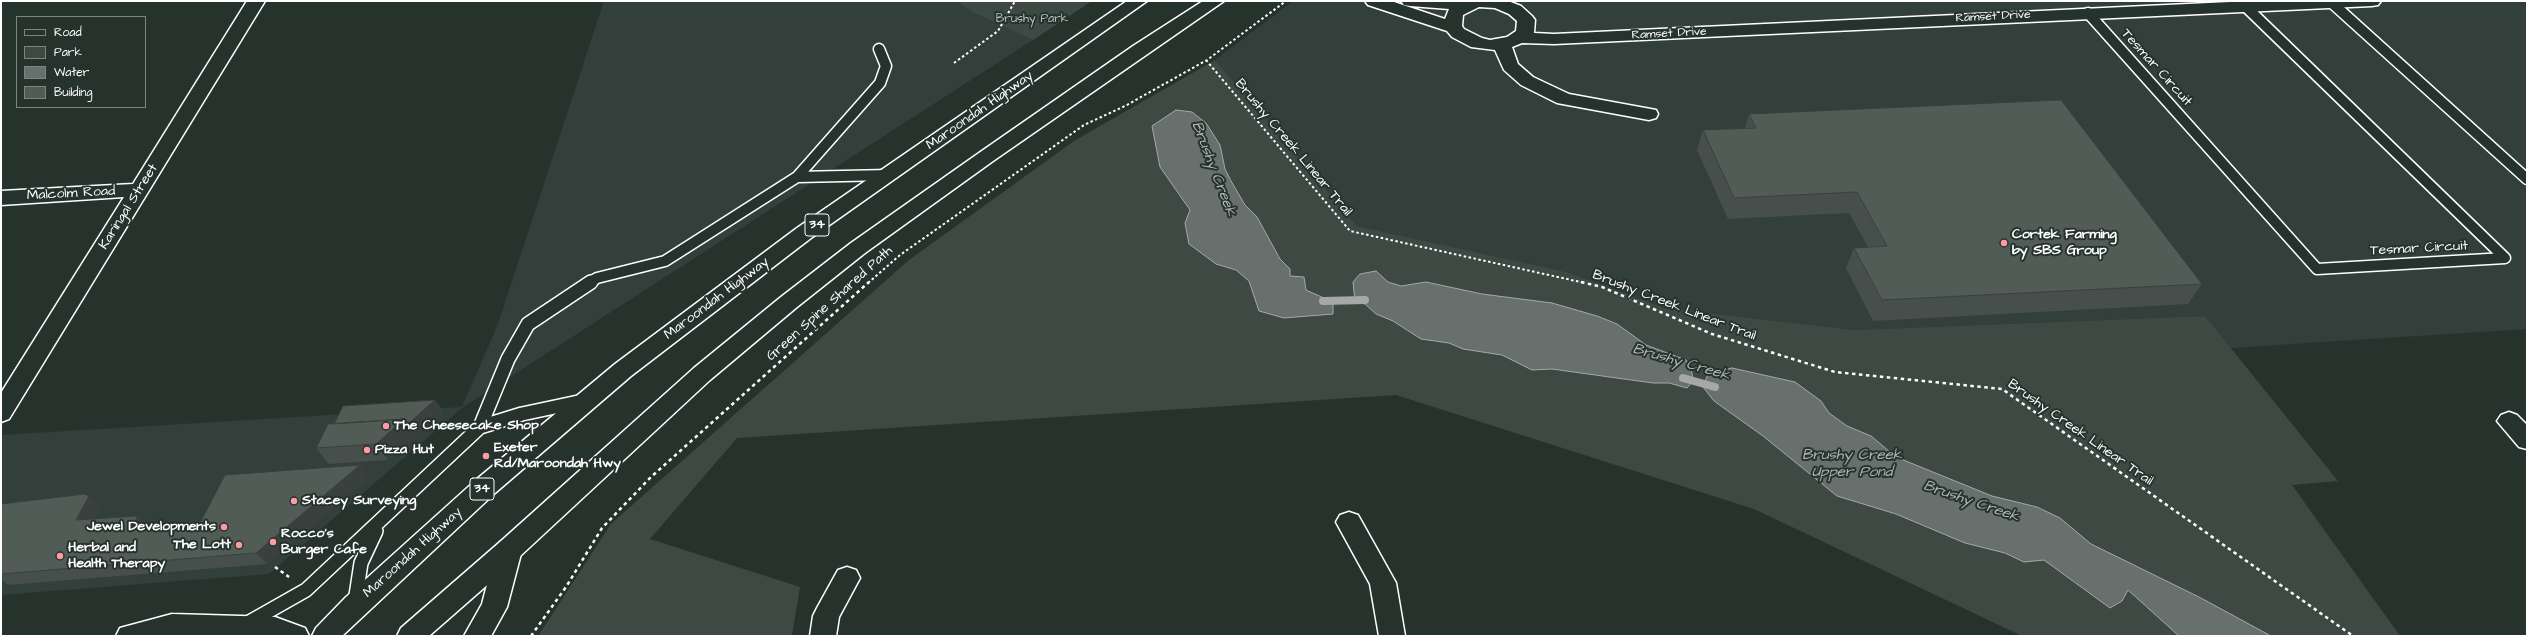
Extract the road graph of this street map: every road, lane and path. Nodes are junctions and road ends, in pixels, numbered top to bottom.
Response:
1 (256, 1) edge
2 (1015, 1) edge
3 (1138, 1) edge
4 (1215, 1) edge
5 (1286, 1) edge
6 (1374, 1) edge
7 (1410, 1) edge
8 (2372, 1) edge
9 (1490, 2) edge
10 (2332, 3) junction
11 (1467, 5) junction
12 (2245, 6) junction
13 (1526, 12) edge
14 (2088, 13) junction
15 (1453, 27) junction
16 (1614, 37) junction
17 (1520, 38) junction
18 (1502, 44) junction
19 (879, 49) dead end
20 (1207, 60) junction
21 (954, 63) dead end
22 (1649, 114) dead end
23 (889, 175) junction
24 (797, 177) junction
25 (2527, 179) edge
26 (140, 190) junction
27 (1, 198) edge
28 (587, 400) junction
29 (1, 413) edge
30 (2509, 421) dead end
31 (480, 427) junction
32 (2527, 440) edge
33 (1349, 522) dead end
34 (379, 524) junction
35 (509, 550) junction
36 (275, 566) dead end
37 (847, 578) dead end
38 (293, 580) dead end
39 (355, 606) junction
40 (244, 626) junction
41 (130, 636) edge
42 (296, 636) edge
43 (325, 636) edge
44 (410, 636) edge
45 (477, 636) edge
46 (531, 636) edge
47 (823, 636) edge
48 (1392, 636) edge
49 (2353, 636) edge

1 - 26 main road, Karingal Street
2 - 21 path
3 - 23 main road, Maroondah Highway / 34
4 - 35 main road
5 - 20 path, Green Spine Shared Path
6 - 15 main road
7 - 11 main road
8 - 10 main road, Ramset Drive
9 - 11 main road
9 - 13 main road, Ramset Drive
10 - 12 main road, Ramset Drive
10 - 25 lane
11 - 15 main road
12 - 14 main road, Ramset Drive
12 - 14 lane, Tesmar Circuit
13 - 16 main road, Ramset Drive
13 - 17 main road
14 - 16 main road, Ramset Drive
15 - 18 main road
16 - 17 main road, Ramset Drive
17 - 18 main road
18 - 22 main road
19 - 24 lane
20 - 46 path, Green Spine Shared Path
20 - 49 path, Brushy Creek Linear Trail
23 - 24 lane
23 - 28 main road, Maroondah Highway / 34
24 - 31 lane
26 - 27 main road, Malcolm Road
26 - 29 main road, Karingal Street
28 - 31 lane
28 - 39 main road, Maroondah Highway / 34
30 - 32 main road
31 - 34 lane
33 - 48 main road
34 - 39 lane
34 - 40 lane
35 - 44 main road
35 - 45 main road
36 - 38 path
37 - 47 main road
39 - 43 main road, Maroondah Highway / 34
40 - 41 main road
40 - 42 main road

